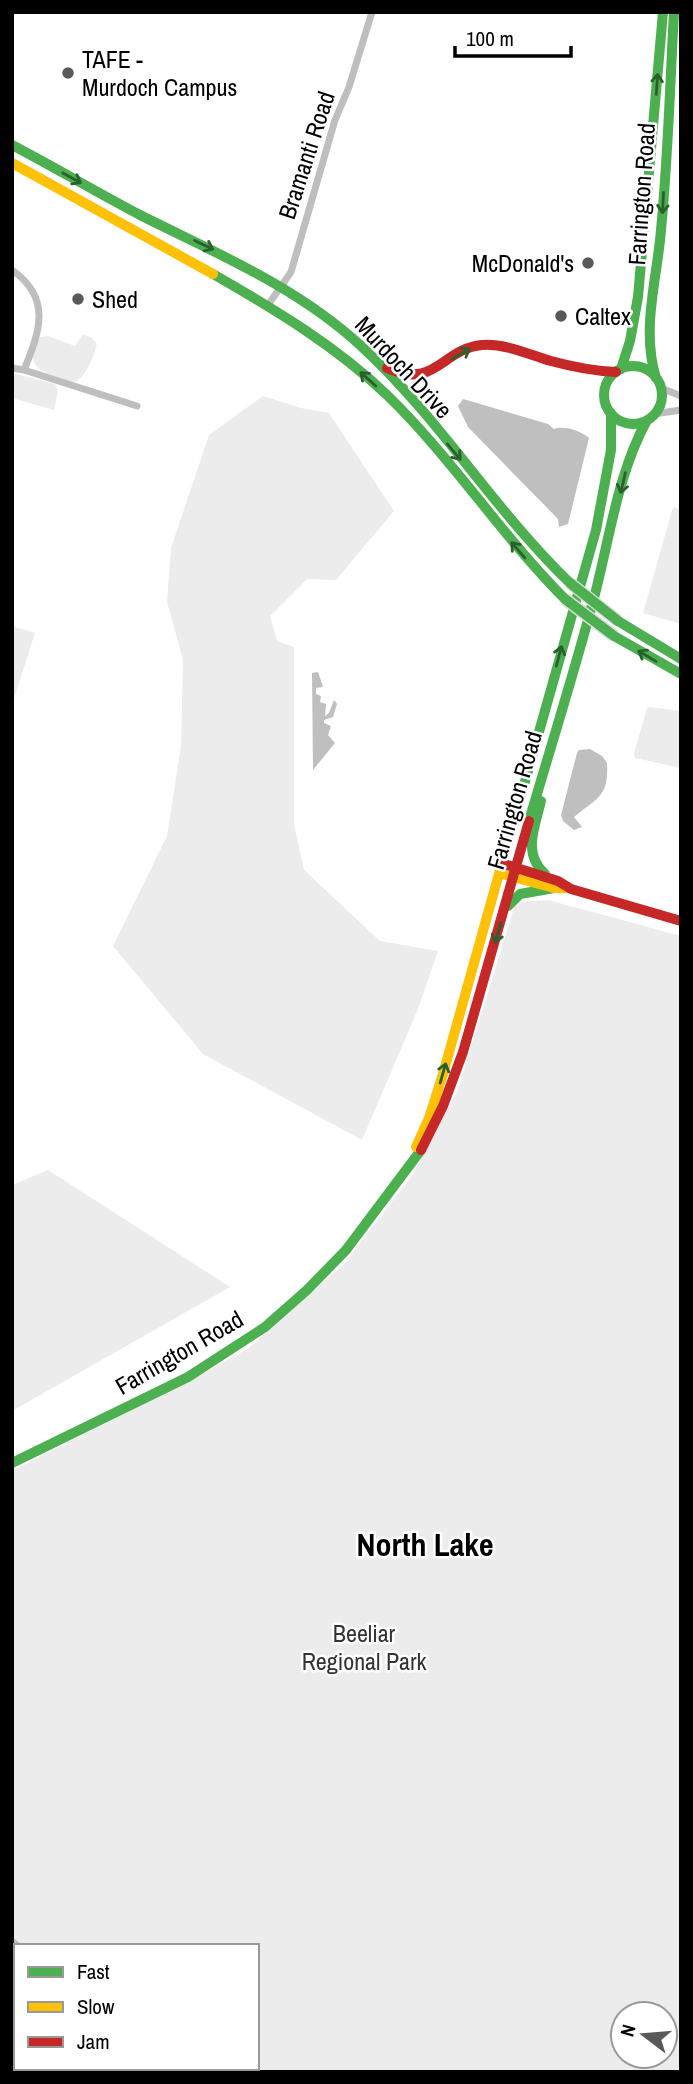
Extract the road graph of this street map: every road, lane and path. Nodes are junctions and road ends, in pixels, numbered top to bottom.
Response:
1 (372, 12) edge
2 (663, 12) edge
3 (674, 12) edge
4 (12, 145) edge
5 (12, 163) edge
6 (12, 270) edge
7 (280, 286) junction
8 (268, 305) junction
9 (378, 362) junction
10 (12, 368) edge
11 (24, 370) junction
12 (618, 370) junction
13 (659, 383) junction
14 (681, 396) edge
15 (138, 406) dead end
16 (681, 410) edge
17 (611, 413) junction
18 (651, 417) junction
19 (681, 659) edge
20 (571, 674) junction
21 (681, 674) edge
22 (540, 726) junction
23 (546, 762) junction
24 (500, 868) junction
25 (515, 872) junction
26 (556, 885) junction
27 (505, 908) junction
28 (681, 921) edge
29 (399, 1182) junction
30 (12, 1463) edge

1 - 7 street, Bramanti Road
12 -> 2 main road, Farrington Road
3 -> 13 main road, Farrington Road
4 -> 7 main road, Murdoch Drive
5 - 8 main road, Murdoch Drive
6 - 11 street
7 - 8 street, Bramanti Road
7 - 9 main road, Murdoch Drive
21 -> 8 main road, Murdoch Drive, bridge
9 -> 12 main road
9 -> 19 main road, Murdoch Drive, bridge
10 - 11 street
11 - 15 street
12 - 13 main road
12 - 17 main road
13 - 14 street
13 - 18 main road
16 - 18 street
17 - 18 main road
22 -> 17 main road, Farrington Road
18 -> 20 main road, Farrington Road
20 - 22 main road
20 - 23 main road, Farrington Road
22 - 24 main road, Farrington Road
23 - 25 main road, Farrington Road
23 - 26 main road
24 - 25 main road
29 -> 24 main road, Farrington Road
25 - 26 main road
25 - 27 main road, Farrington Road
26 - 27 main road
26 - 28 main road
27 -> 29 main road, Farrington Road
29 - 30 main road, Farrington Road

